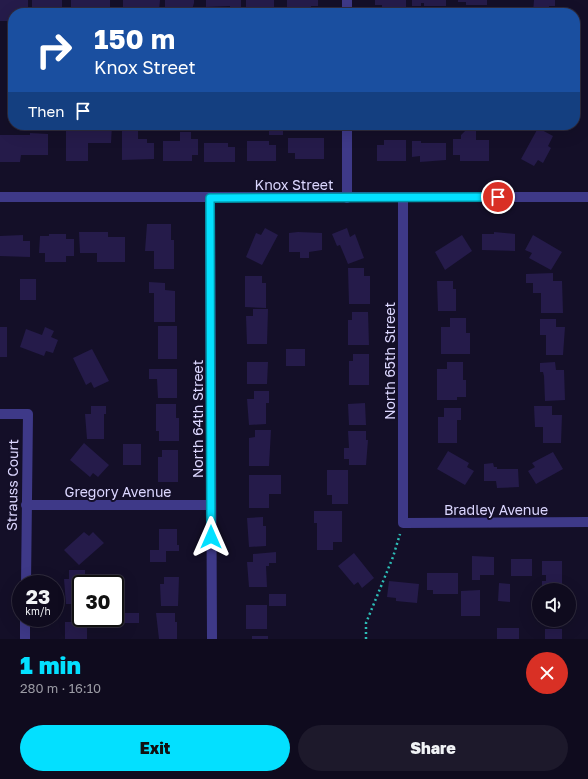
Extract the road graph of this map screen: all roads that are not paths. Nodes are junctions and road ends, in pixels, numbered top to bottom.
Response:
1 (347, 130) edge
2 (0, 197) edge
3 (588, 197) edge
4 (210, 198) junction
5 (347, 198) junction
6 (403, 198) junction
7 (0, 414) edge
8 (26, 505) junction
9 (211, 505) junction
10 (588, 522) edge
11 (403, 523) joint
12 (26, 575) edge
13 (26, 627) edge
14 (25, 639) edge
15 (212, 639) edge

1 - 5 street
2 - 4 street, Knox Street
3 - 6 street, Knox Street
4 - 5 street, Knox Street
4 - 9 street, North 64th Street
5 - 6 street, Knox Street
6 - 11 street, North 65th Street
7 - 8 street, Strauss Court
8 - 9 street, Gregory Avenue
8 - 12 street, Strauss Court
9 - 15 street, North 64th Street
10 - 11 street, Bradley Avenue
13 - 14 street

